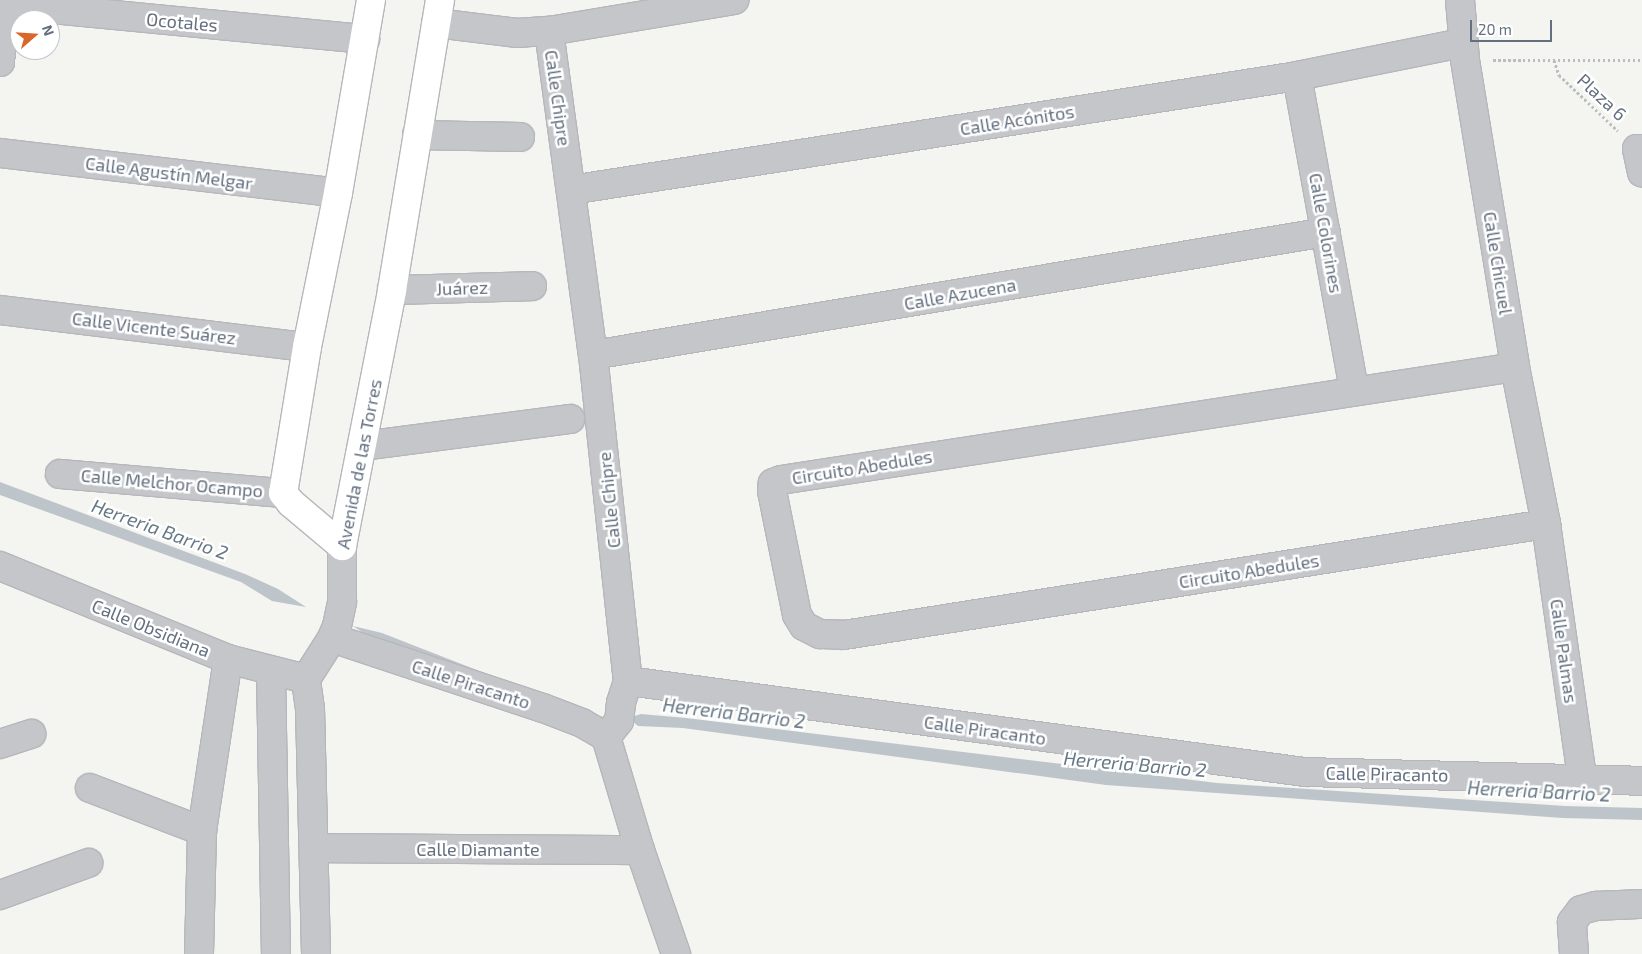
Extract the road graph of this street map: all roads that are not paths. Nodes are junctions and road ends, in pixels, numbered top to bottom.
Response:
1 (371, 0) edge
2 (734, 0) edge
3 (1460, 0) edge
4 (3, 5) edge
5 (438, 12) edge
6 (549, 31) junction
7 (365, 39) junction
8 (1463, 52) junction
9 (0, 62) edge
10 (1297, 76) junction
11 (417, 135) junction
12 (520, 137) dead end
13 (0, 153) edge
14 (571, 190) junction
15 (338, 192) junction
16 (1326, 232) junction
17 (532, 286) dead end
18 (392, 290) junction
19 (0, 310) edge
20 (307, 347) junction
21 (593, 355) junction
22 (1515, 367) junction
23 (1354, 391) junction
24 (570, 419) dead end
25 (362, 446) junction
26 (60, 474) dead end
27 (284, 493) junction
28 (1546, 524) junction
29 (342, 546) junction
30 (0, 566) edge
31 (332, 638) junction
32 (228, 659) junction
33 (271, 671) junction
34 (306, 679) junction
35 (628, 681) junction
36 (31, 734) dead end
37 (606, 737) junction
38 (0, 744) edge
39 (1582, 778) junction
40 (1642, 781) edge
41 (90, 788) dead end
42 (202, 831) junction
43 (315, 848) junction
44 (640, 850) junction
45 (88, 863) dead end
46 (0, 895) edge
47 (1642, 904) edge
48 (199, 954) edge
49 (276, 954) edge
50 (316, 954) edge
51 (676, 954) edge
52 (1574, 954) edge

1 - 7 main road
2 - 6 street
3 - 8 street, Calle Chicuel
4 - 7 street, Ocotales
4 - 9 street
5 - 6 street
5 - 11 main road, Avenida de las Torres
6 - 14 street, Calle Chipre
7 - 15 main road
8 - 10 street, Calle Acónitos
8 - 22 street, Calle Chicuel
10 - 14 street, Calle Acónitos
10 - 16 street, Calle Colorines
11 - 12 street
11 - 18 main road, Avenida de las Torres
13 - 15 street, Calle Agustín Melgar
14 - 21 street, Calle Chipre
15 - 20 main road
16 - 21 street, Calle Azucena
16 - 23 street, Calle Colorines
17 - 18 street, Juárez
18 - 25 main road, Avenida de las Torres
19 - 20 street, Calle Vicente Suárez
20 - 27 main road
21 - 35 street, Calle Chipre
22 - 23 street, Circuito Abedules
22 - 28 street, Calle Chicuel
23 - 28 street, Circuito Abedules
24 - 25 street
25 - 29 main road, Avenida de las Torres
26 - 27 street, Calle Melchor Ocampo
27 - 29 main road
28 - 39 street, Calle Palmas
29 - 31 street, Avenida de las Torres
30 - 32 street, Calle Obsidiana
31 - 34 street, Avenida de las Torres
31 - 37 street, Calle Piracanto
32 - 33 street, Calle Obsidiana
32 - 42 street
33 - 34 street, Calle Obsidiana
33 - 49 street
34 - 43 street
35 - 37 street, Calle Chipre
35 - 39 street, Calle Piracanto
36 - 38 street
37 - 44 street
39 - 40 street, Calle Piracanto
41 - 42 street
42 - 48 street
43 - 44 street, Calle Diamante
43 - 50 street
44 - 51 street
45 - 46 street
47 - 52 street

